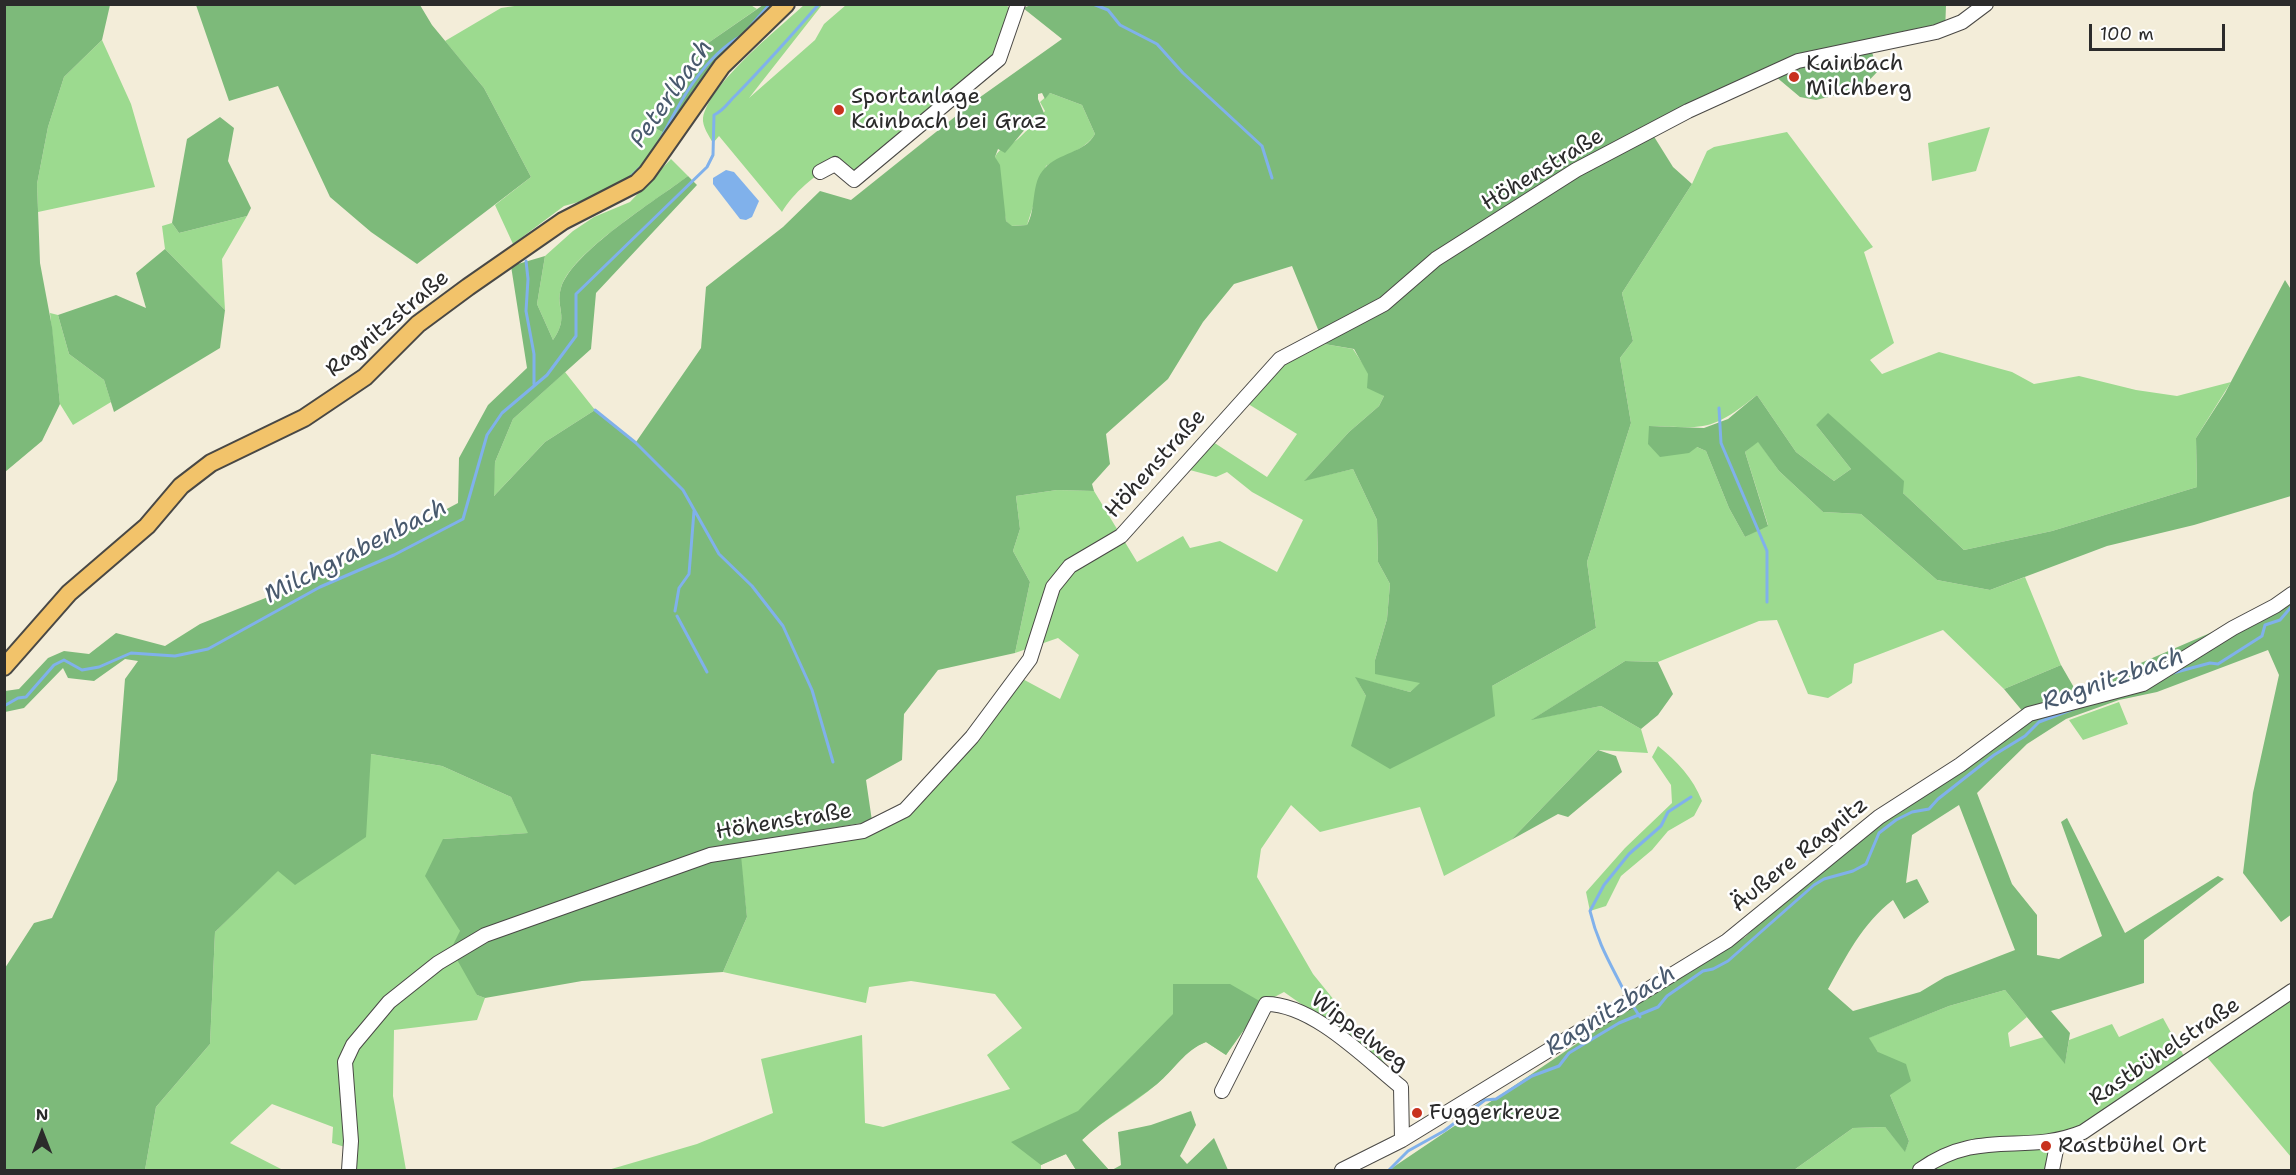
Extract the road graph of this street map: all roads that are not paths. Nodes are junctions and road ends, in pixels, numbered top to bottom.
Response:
1 (786, 4) edge
2 (1018, 4) edge
3 (1986, 4) edge
4 (820, 172) dead end
5 (2292, 594) edge
6 (4, 667) edge
7 (2292, 991) edge
8 (1222, 1091) dead end
9 (1402, 1140) junction
10 (2058, 1140) junction
11 (350, 1170) edge
12 (1342, 1170) edge
13 (1920, 1170) edge
14 (2052, 1170) edge

1 - 6 main road, Ragnitzstraße
2 - 4 street
3 - 11 street, Höhenstraße
5 - 9 street, Äußere Ragnitz
7 - 10 street, Rastbühelstraße
8 - 9 street, Wippelweg
9 - 12 street, Äußere Ragnitz
10 - 13 street, Rastbühelstraße
10 - 14 street

